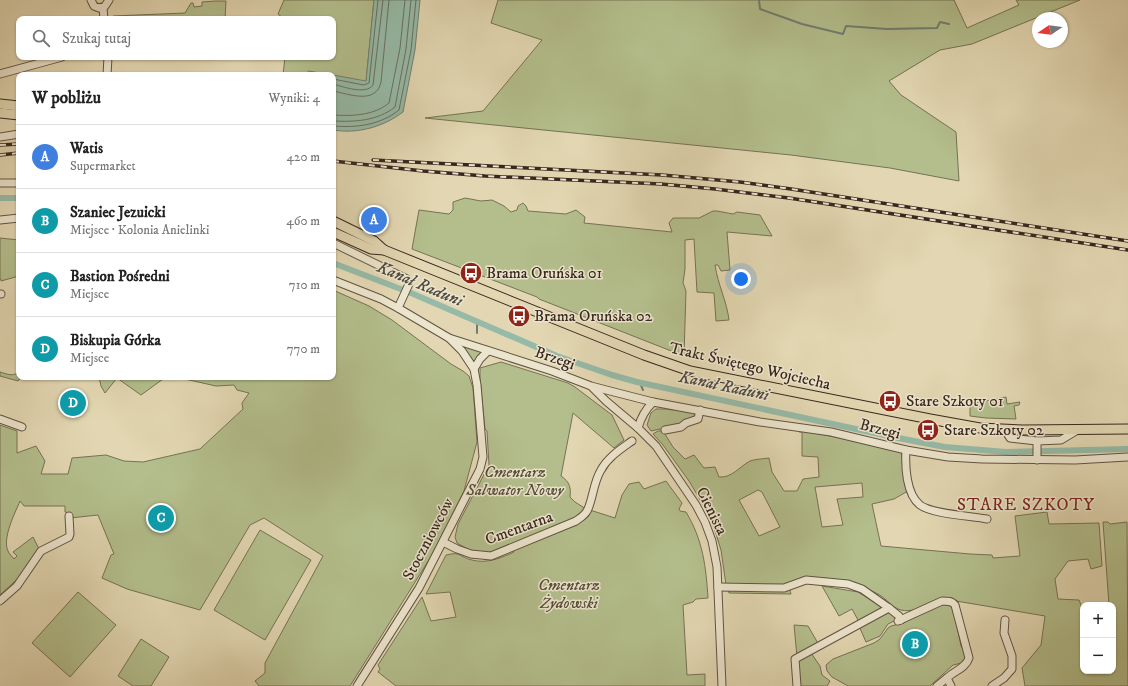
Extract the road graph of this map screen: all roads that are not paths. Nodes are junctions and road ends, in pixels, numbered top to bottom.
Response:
1 (91, 0) edge
2 (109, 0) edge
3 (101, 8) junction
4 (101, 16) edge
5 (103, 16) edge
6 (51, 60) edge
7 (108, 60) edge
8 (107, 72) edge
9 (0, 74) edge
10 (0, 104) edge
11 (16, 106) edge
12 (0, 113) edge
13 (16, 115) edge
14 (16, 134) edge
15 (0, 137) edge
16 (0, 183) edge
17 (16, 183) edge
18 (16, 218) edge
19 (0, 220) edge
20 (336, 222) edge
21 (336, 233) edge
22 (336, 244) edge
23 (384, 250) junction
24 (336, 281) edge
25 (398, 308) junction
26 (449, 338) junction
27 (488, 351) junction
28 (474, 369) junction
29 (591, 386) junction
30 (653, 402) junction
31 (700, 410) junction
32 (0, 419) edge
33 (22, 427) dead end
34 (638, 428) junction
35 (1128, 429) edge
36 (665, 430) dead end
37 (1005, 430) junction
38 (1076, 430) junction
39 (632, 441) dead end
40 (1037, 444) junction
41 (906, 450) junction
42 (1128, 457) edge
43 (1037, 458) junction
44 (68, 516) dead end
45 (986, 519) dead end
46 (443, 542) junction
47 (718, 587) junction
48 (0, 601) edge
49 (889, 608) junction
50 (1005, 620) dead end
51 (947, 678) junction
52 (357, 686) edge
53 (722, 686) edge
54 (797, 686) edge
55 (936, 686) edge
56 (951, 686) edge
57 (992, 686) edge

1 - 3 street
2 - 3 street
3 - 4 street
3 - 5 street
6 - 9 street
7 - 8 street
10 - 11 main road
12 - 13 main road
14 - 15 street
16 - 17 street
18 - 19 street
20 - 23 main road, Trakt Świętego Wojciecha
21 - 23 main road, Trakt Świętego Wojciecha
22 - 25 street
23 - 37 main road, Trakt Świętego Wojciecha
24 - 25 street
25 - 26 street
26 - 27 street, Brzegi
26 - 28 street, Stoczniowców
27 - 28 street
27 - 29 street, Brzegi
28 - 46 street, Stoczniowców
29 - 30 street, Brzegi
29 - 34 street, Cienista
30 - 31 street, Brzegi
30 - 34 street
31 - 36 street
31 - 41 street, Brzegi
32 - 33 street
34 - 47 street, Cienista
35 - 38 main road, Trakt Świętego Wojciecha
37 - 38 main road, Trakt Świętego Wojciecha
37 - 40 street
38 - 40 street
39 - 46 street, Cmentarna
40 - 43 street
41 - 43 street, Brzegi
41 - 45 street
42 - 43 street, Brzegi
44 - 48 street
46 - 52 street, Stoczniowców
47 - 49 street
47 - 53 street, Cienista
49 - 51 street
49 - 54 street
50 - 57 street
51 - 55 street
51 - 56 street

